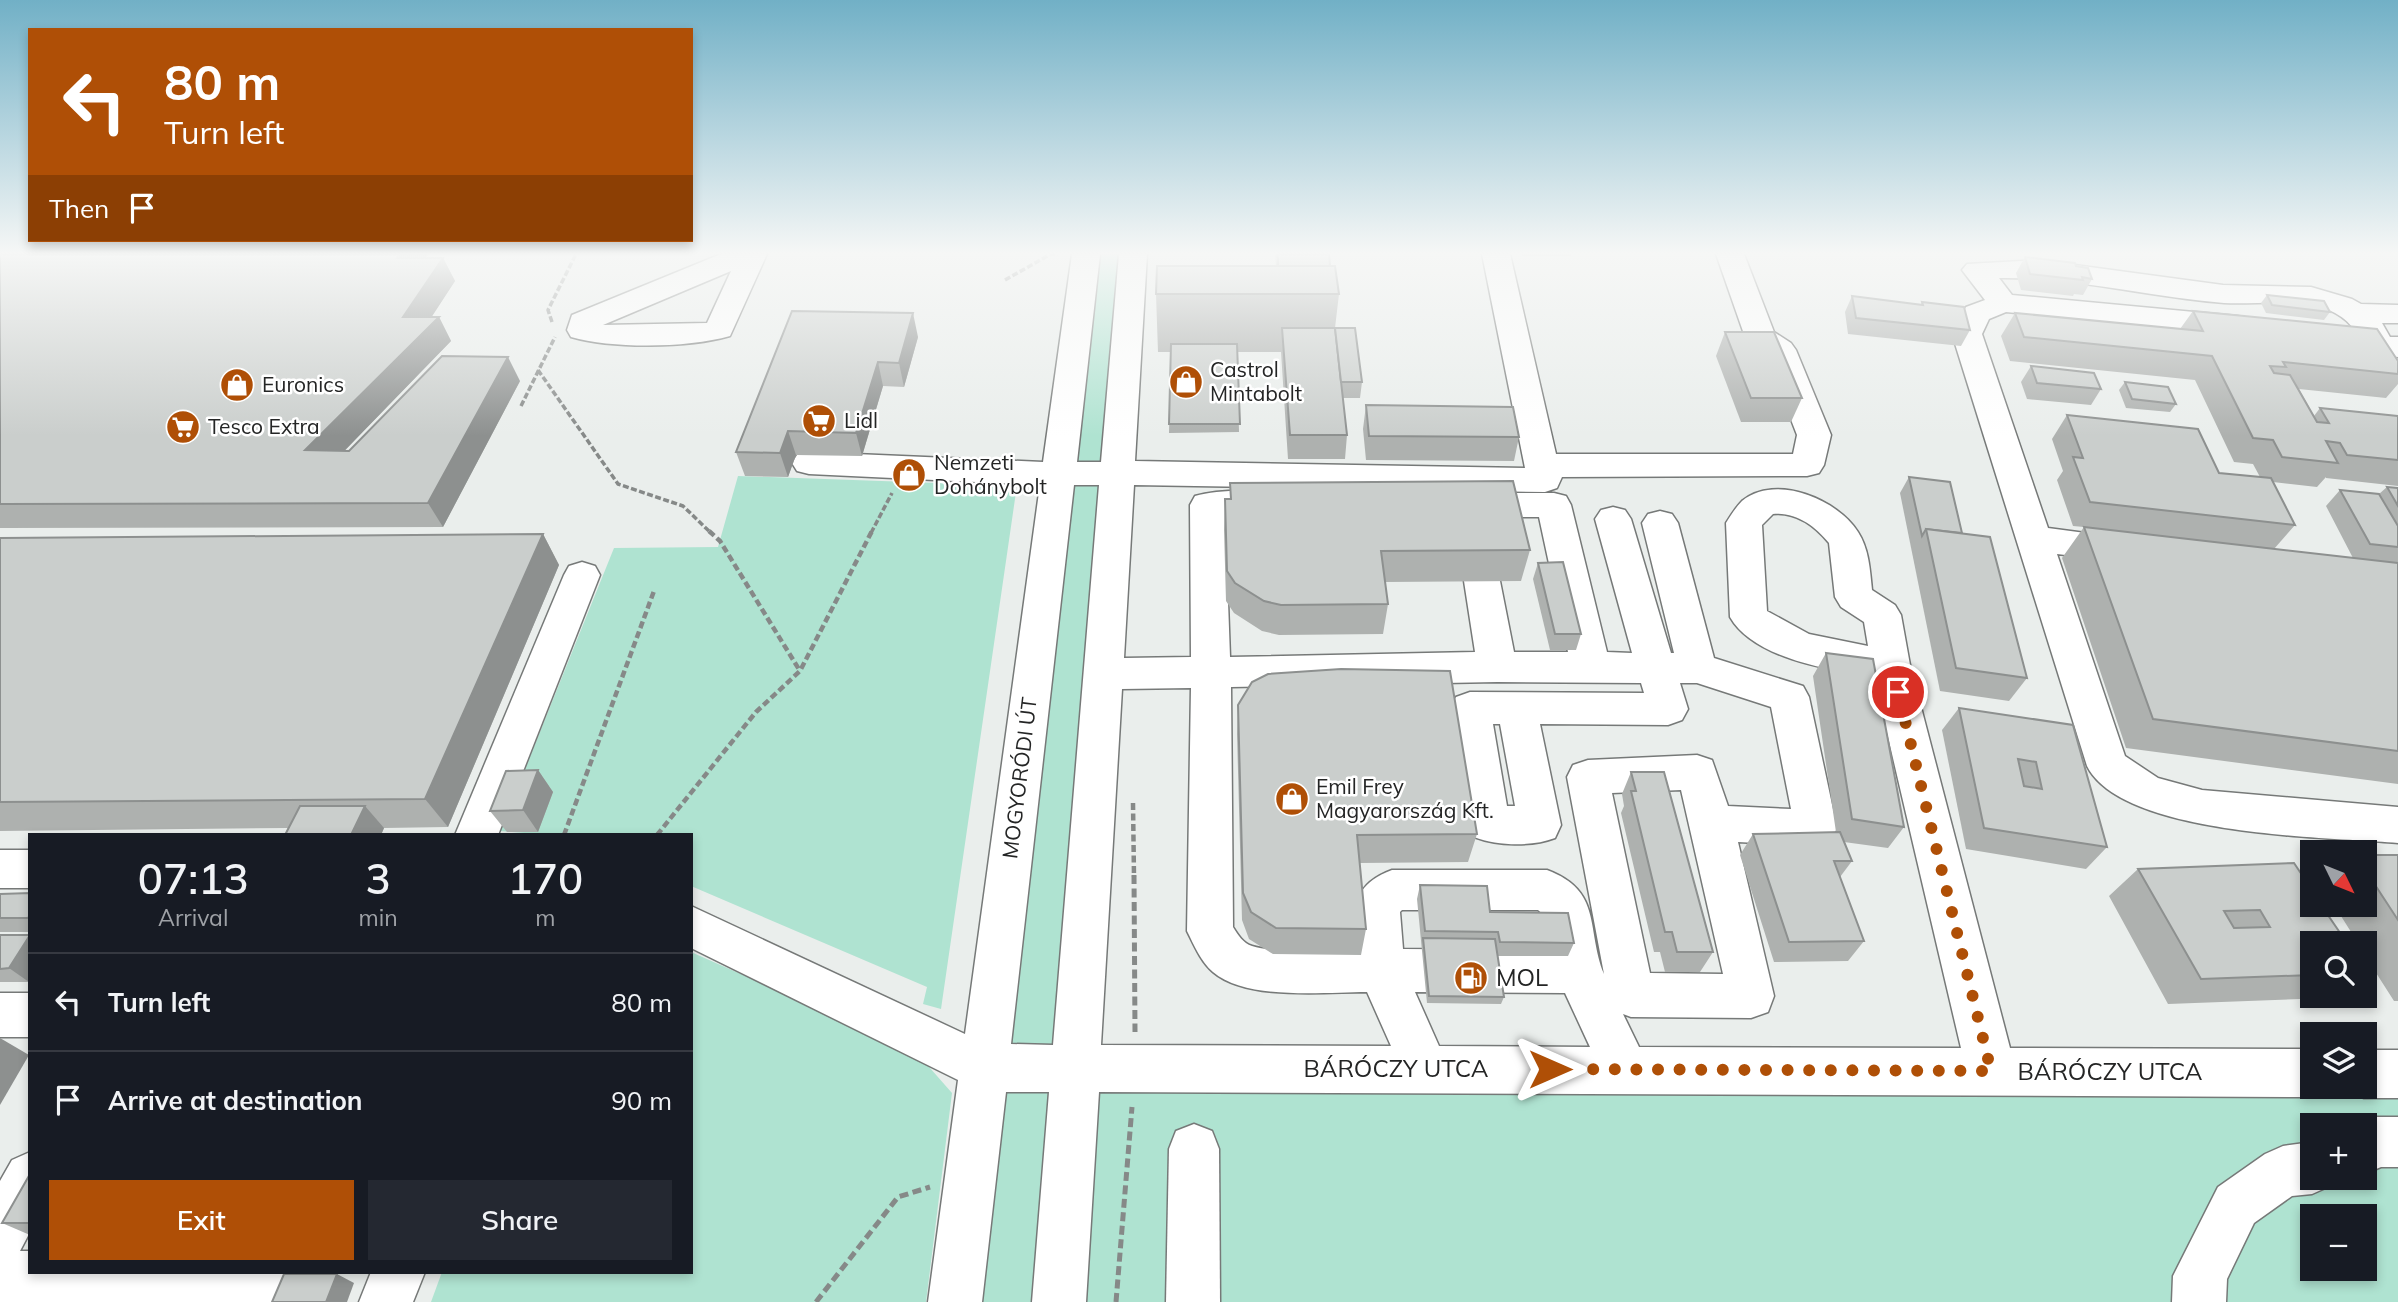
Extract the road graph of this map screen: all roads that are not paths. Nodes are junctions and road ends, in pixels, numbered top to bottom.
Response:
1 (600, 315) edge
2 (725, 315) edge
3 (1078, 315) edge
4 (1129, 315) edge
5 (1509, 315) edge
6 (1752, 315) edge
7 (1976, 315) edge
8 (2130, 315) edge
9 (2359, 315) edge
10 (2274, 328) edge
11 (2315, 332) edge
12 (2392, 355) edge
13 (809, 463) dead end
14 (1542, 466) junction
15 (1117, 474) junction
16 (1058, 475) junction
17 (1613, 519) dead end
18 (1660, 523) dead end
19 (2034, 539) junction
20 (2155, 553) edge
21 (582, 575) dead end
22 (1482, 581) dead end
23 (1891, 665) junction
24 (1497, 667) junction
25 (1591, 667) junction
26 (1655, 667) junction
27 (1697, 667) junction
28 (1211, 671) junction
29 (1103, 674) junction
30 (1517, 708) dead end
31 (1712, 823) junction
32 (2398, 825) edge
33 (477, 833) edge
34 (0, 869) edge
35 (28, 869) edge
36 (693, 927) edge
37 (1382, 972) junction
38 (1579, 972) junction
39 (0, 1015) edge
40 (28, 1015) edge
41 (984, 1068) junction
42 (1075, 1068) junction
43 (1425, 1069) junction
44 (1625, 1070) junction
45 (1991, 1071) junction
46 (2300, 1073) edge
47 (2377, 1074) edge
48 (2398, 1074) edge
49 (2377, 1142) edge
50 (2398, 1142) edge
51 (1194, 1149) dead end
52 (2300, 1170) edge
53 (28, 1182) edge
54 (0, 1234) edge
55 (285, 1274) edge
56 (397, 1274) edge
57 (0, 1278) edge
58 (386, 1302) edge
59 (955, 1302) edge
60 (1059, 1302) edge
61 (1193, 1302) edge
62 (2199, 1302) edge

1 - 2 street
3 - 16 street, MOGYORÓDI ÚT
4 - 15 street
5 - 14 street
6 - 14 street
7 - 19 street
8 - 10 street
9 - 12 street
11 - 12 street
13 - 16 street
14 - 15 street
15 - 16 street
15 - 29 street
16 - 41 street, MOGYORÓDI ÚT
17 - 26 street
18 - 27 street
19 - 20 street
19 - 32 street
21 - 33 street
22 - 24 street
23 - 23 street
23 - 45 street
24 - 25 street
24 - 28 street
25 - 26 street
25 - 28 street
26 - 27 street
26 - 30 street
27 - 31 street
28 - 29 street
28 - 37 street
29 - 42 street
31 - 31 street
34 - 35 street
36 - 41 street
37 - 38 street
37 - 38 street
37 - 43 street
38 - 44 street
39 - 40 street
41 - 42 street, BÁRÓCZY UTCA
41 - 59 street, MOGYORÓDI ÚT
42 - 43 street, BÁRÓCZY UTCA
42 - 60 street
43 - 44 street, BÁRÓCZY UTCA
44 - 45 street, BÁRÓCZY UTCA
45 - 46 street, BÁRÓCZY UTCA
47 - 48 street
49 - 50 street
51 - 61 street
52 - 62 street
53 - 54 street
55 - 57 street
56 - 58 street

